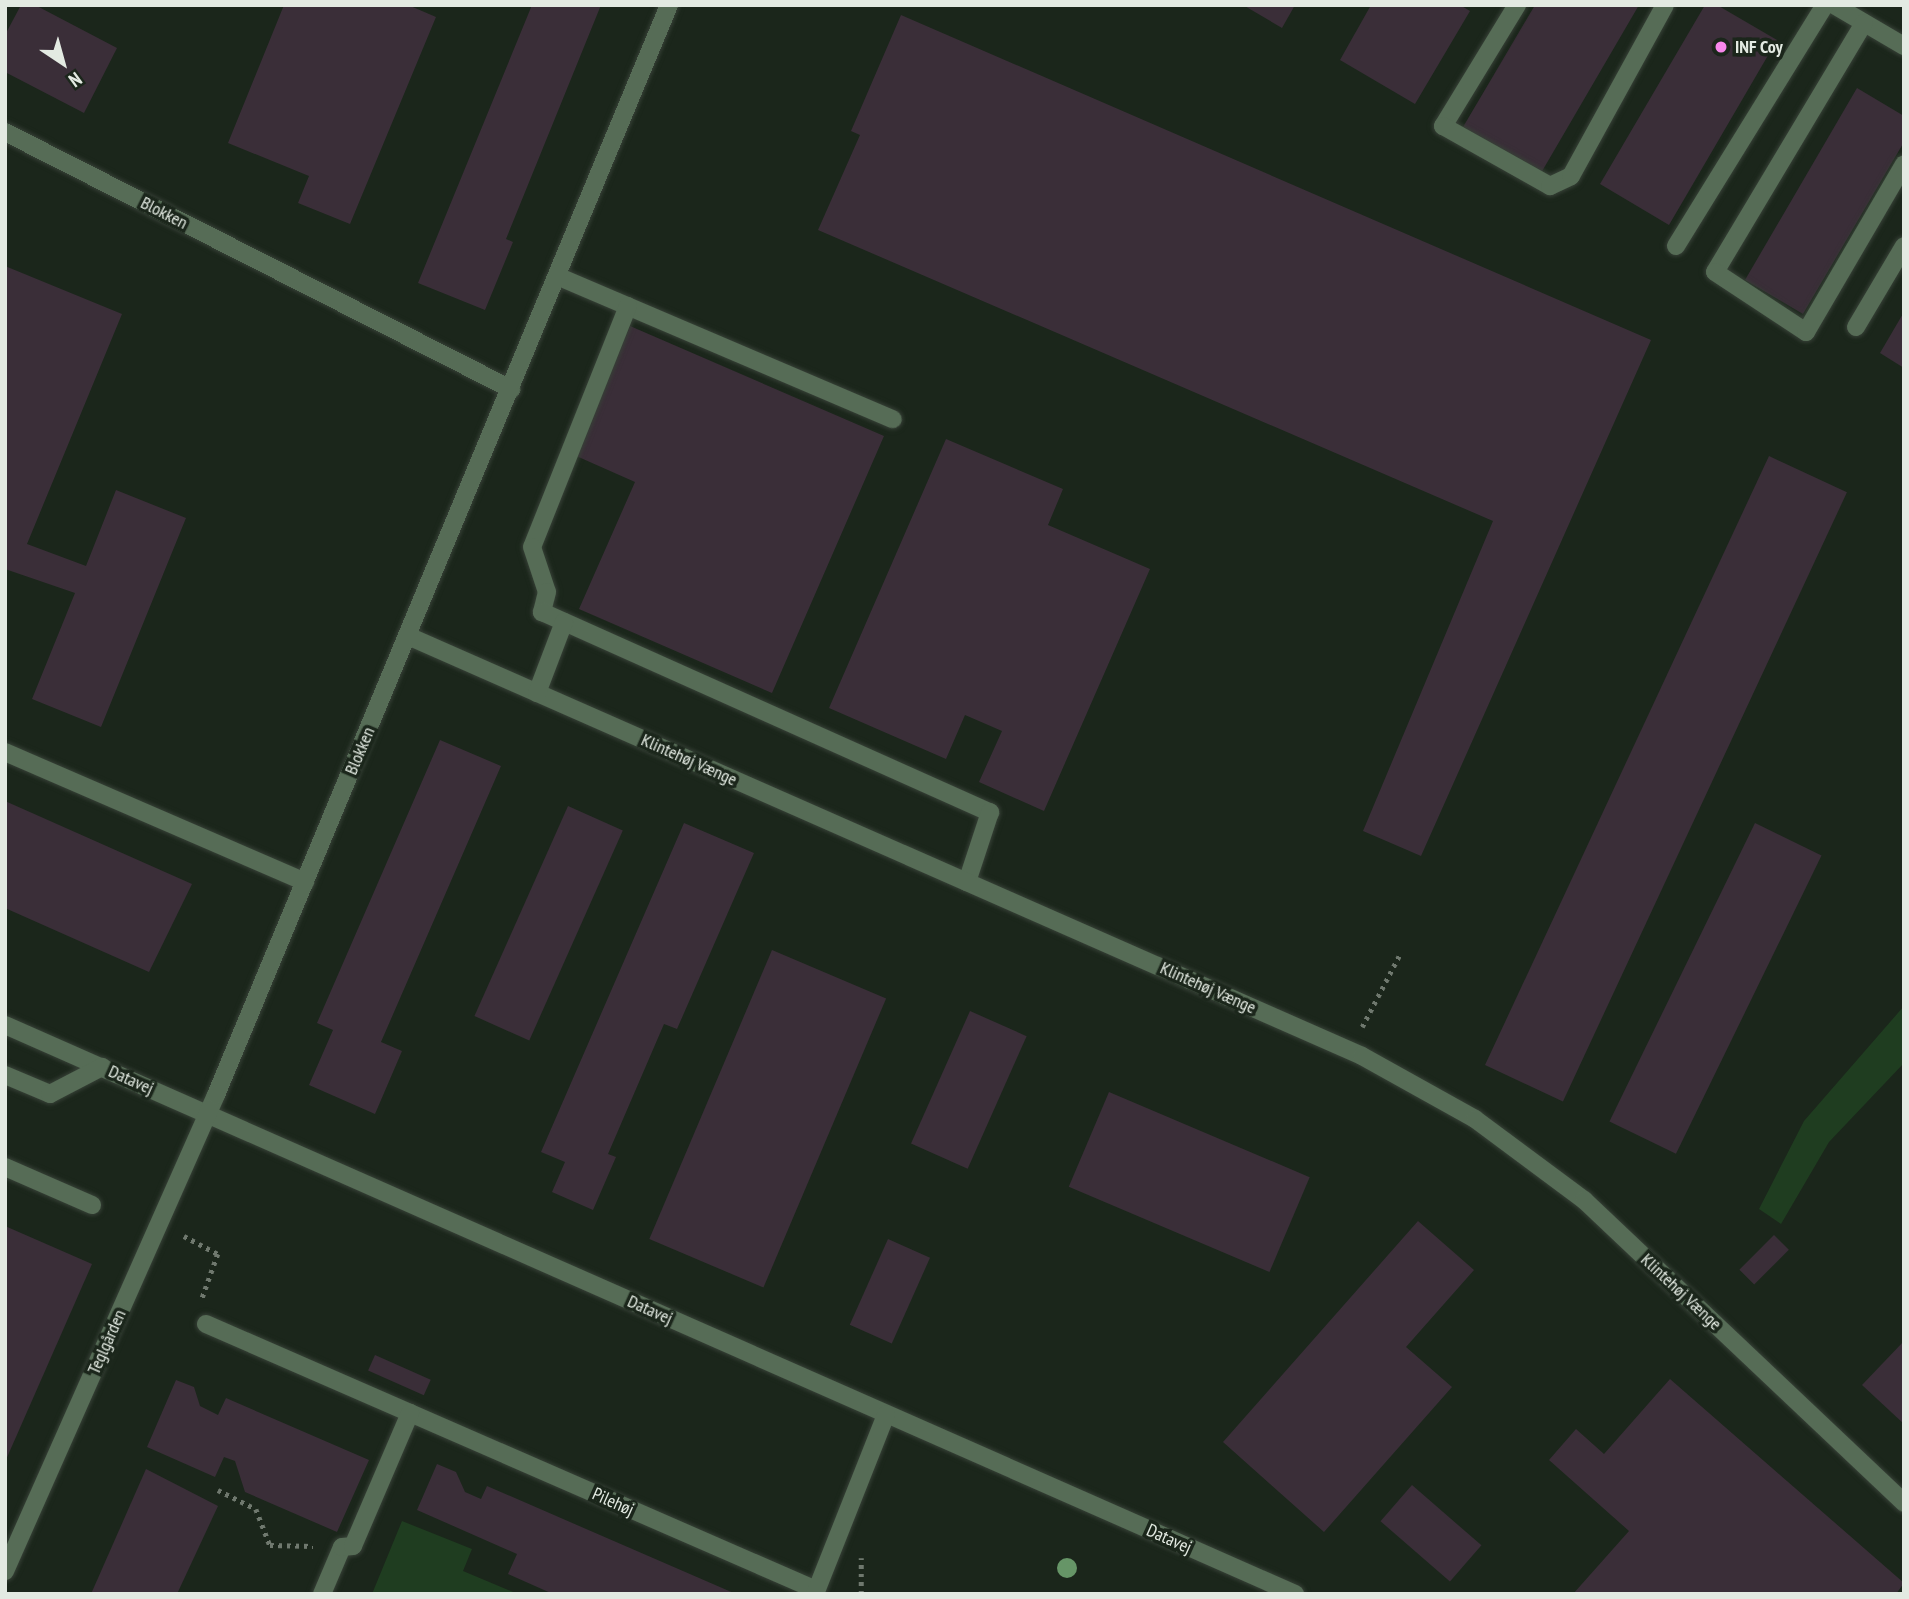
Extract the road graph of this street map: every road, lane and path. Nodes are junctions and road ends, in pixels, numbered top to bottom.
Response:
1 (669, 5) edge
2 (1517, 5) edge
3 (1665, 5) edge
4 (1825, 5) edge
5 (1834, 5) edge
6 (1864, 23) junction
7 (1904, 46) edge
8 (5, 132) edge
9 (1904, 164) edge
10 (1676, 246) dead end
11 (1904, 246) edge
12 (557, 276) junction
13 (628, 306) junction
14 (1856, 327) dead end
15 (511, 388) junction
16 (893, 419) dead end
17 (564, 622) junction
18 (408, 636) junction
19 (537, 693) junction
20 (5, 752) edge
21 (305, 882) junction
22 (967, 882) junction
23 (1399, 957) dead end
24 (1367, 1016) dead end
25 (5, 1025) edge
26 (102, 1067) junction
27 (5, 1075) edge
28 (208, 1114) junction
29 (5, 1167) edge
30 (92, 1205) dead end
31 (160, 1223) junction
32 (205, 1324) joint
33 (410, 1413) junction
34 (886, 1415) junction
35 (218, 1490) dead end
36 (1904, 1503) edge
37 (342, 1547) junction
38 (5, 1571) edge
39 (815, 1592) edge
40 (322, 1594) edge
41 (1295, 1594) edge

1 - 12 street, Blokken
2 - 3 street
4 - 10 street
5 - 6 street
6 - 7 street
6 - 9 street
8 - 15 street, Blokken
11 - 14 street
12 - 13 street
12 - 15 street, Blokken
13 - 16 street
13 - 17 street
15 - 18 street, Blokken
17 - 19 street
17 - 22 street
18 - 19 street, Klintehøj Vænge
18 - 21 street, Blokken
19 - 22 street, Klintehøj Vænge
20 - 21 street
21 - 28 street, Blokken
22 - 36 street, Klintehøj Vænge
23 - 24 path
25 - 26 street, Datavej
26 - 27 street
26 - 28 street, Datavej
28 - 31 street, Teglgården
28 - 34 street, Datavej
29 - 30 street
31 - 32 path
31 - 38 street, Teglgården
32 - 33 street, Pilehøj
33 - 37 street
33 - 39 street, Pilehøj
34 - 39 street, Pilehøj
34 - 41 street, Datavej
35 - 37 path
37 - 40 street

